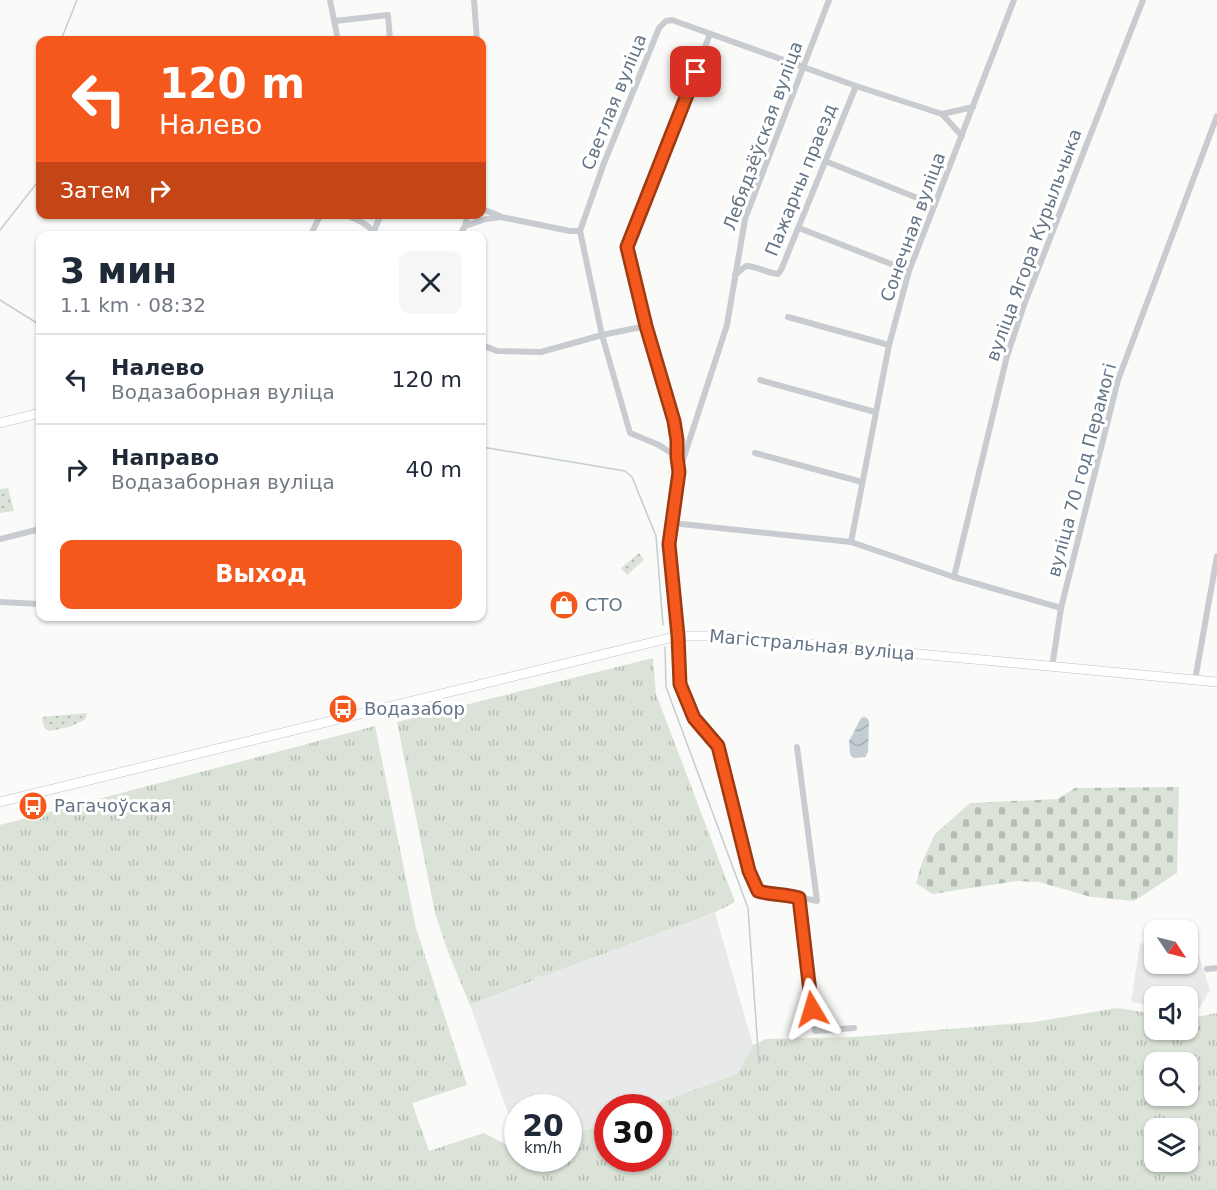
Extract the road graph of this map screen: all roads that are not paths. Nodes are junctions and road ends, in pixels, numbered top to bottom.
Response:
1 (330, 0) edge
2 (474, 0) edge
3 (830, 0) edge
4 (1014, 0) edge
5 (1143, 0) edge
6 (335, 21) junction
7 (710, 34) junction
8 (337, 36) edge
9 (390, 36) edge
10 (477, 36) edge
11 (803, 68) junction
12 (855, 86) junction
13 (973, 107) junction
14 (942, 114) junction
15 (1217, 116) edge
16 (962, 136) junction
17 (825, 161) junction
18 (935, 205) junction
19 (486, 211) edge
20 (501, 217) junction
21 (355, 219) edge
22 (467, 219) edge
23 (465, 226) junction
24 (799, 228) junction
25 (373, 231) edge
26 (462, 231) edge
27 (580, 231) junction
28 (909, 271) junction
29 (734, 275) junction
30 (788, 317) dead end
31 (646, 326) junction
32 (602, 335) junction
33 (889, 345) junction
34 (486, 347) edge
35 (760, 380) dead end
36 (875, 412) junction
37 (36, 414) edge
38 (0, 423) edge
39 (677, 440) junction
40 (689, 441) junction
41 (755, 453) dead end
42 (677, 457) junction
43 (679, 472) junction
44 (862, 482) junction
45 (672, 523) junction
46 (36, 530) edge
47 (0, 539) edge
48 (851, 542) junction
49 (1217, 556) edge
50 (954, 577) junction
51 (0, 602) edge
52 (36, 604) edge
53 (1061, 608) junction
54 (678, 636) junction
55 (1052, 667) junction
56 (1195, 680) junction
57 (1217, 682) edge
58 (797, 747) dead end
59 (0, 802) edge
60 (799, 898) junction
61 (1217, 968) edge
62 (1207, 969) dead end
63 (854, 1028) dead end

1 - 6 street
2 - 10 street
3 - 11 street, Лебядзёўская вуліца
4 - 13 street, Сонечная вуліца
5 - 50 street, вуліца Ягора Курыльчыка
6 - 8 street
6 - 9 street
7 - 11 street, Светлая вуліца
7 - 27 street, Светлая вуліца
7 - 31 street
11 - 12 street, Светлая вуліца
11 - 29 street, Лебядзёўская вуліца
12 - 14 street, Светлая вуліца
12 - 17 street, Пажарны праезд
13 - 14 street
13 - 16 street, Сонечная вуліца
14 - 16 street
15 - 53 street, вуліца 70 год Перамогі
16 - 18 street, Сонечная вуліца
17 - 18 street
17 - 24 street, Пажарны праезд
18 - 28 street, Сонечная вуліца
19 - 20 street
20 - 23 street
20 - 27 street
21 - 25 street
22 - 23 street
23 - 26 street
24 - 28 street
24 - 29 street, Пажарны праезд
27 - 32 street
28 - 33 street, Сонечная вуліца
29 - 40 street, Лебядзёўская вуліца
30 - 33 street
31 - 32 street
31 - 39 street
32 - 34 street
32 - 42 street
33 - 36 street, Сонечная вуліца
35 - 36 street
36 - 44 street, Сонечная вуліца
37 - 38 main road
39 - 40 street
39 - 42 street
40 - 43 street, Лебядзёўская вуліца
41 - 44 street
42 - 43 street
43 - 45 street, Лебядзёўская вуліца
44 - 48 street, Сонечная вуліца
45 - 48 street
45 - 54 street, Лебядзёўская вуліца
46 - 47 street
48 - 50 street
49 - 56 street
50 - 53 street
51 - 52 street
53 - 55 street, вуліца 70 год Перамогі
54 - 55 main road, Магістральная вуліца
54 - 59 main road, Магістральная вуліца
54 - 60 street, Лебядзёўская вуліца
55 - 56 main road, Магістральная вуліца
56 - 57 main road, Магістральная вуліца
58 - 60 street
60 - 63 street
61 - 62 street

